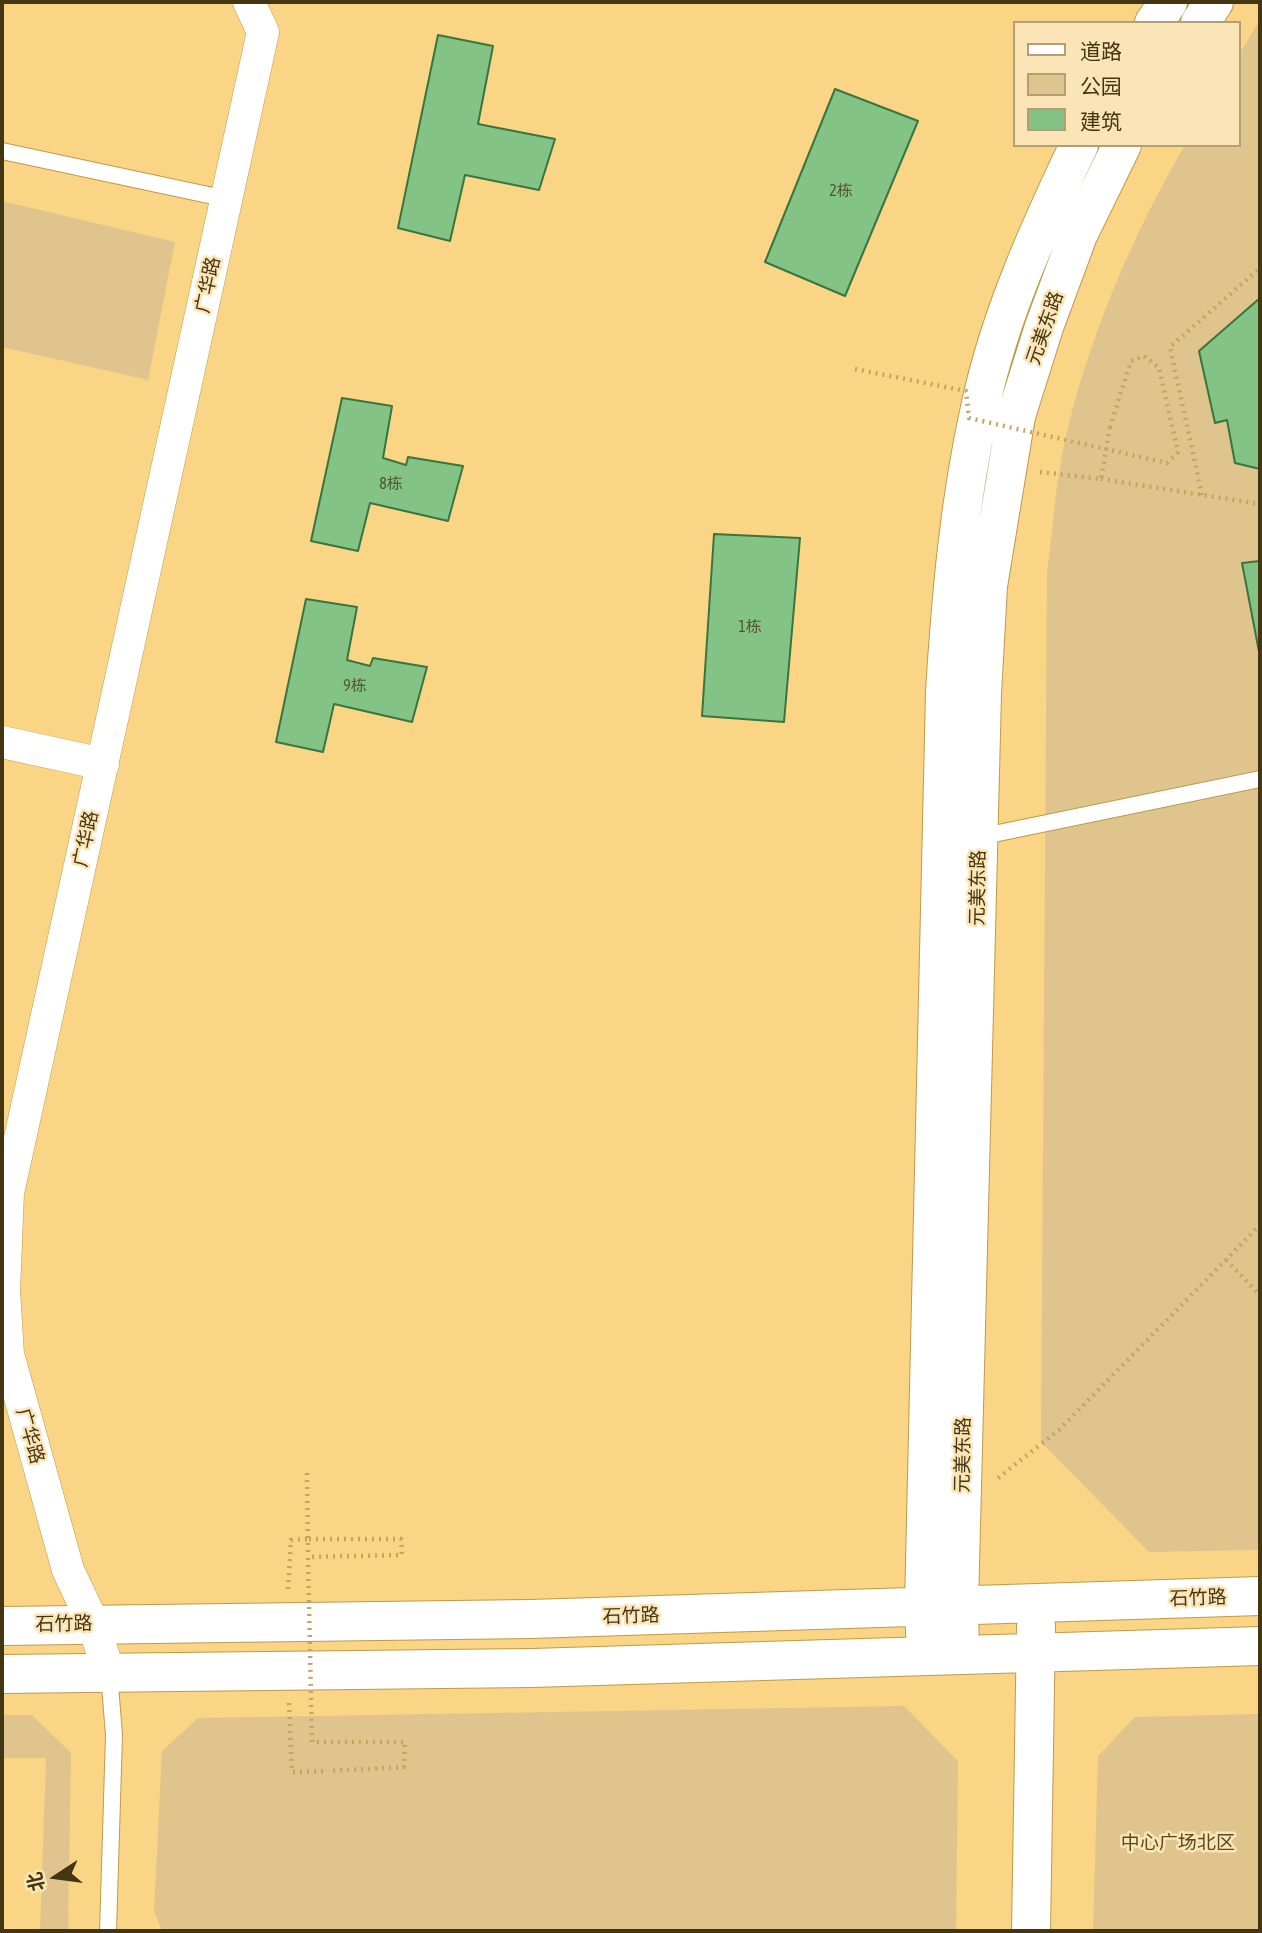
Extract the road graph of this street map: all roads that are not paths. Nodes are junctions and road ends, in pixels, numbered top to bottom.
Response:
1 (249, 2) edge
2 (1168, 2) edge
3 (1214, 2) edge
4 (1155, 21) edge
5 (1200, 21) edge
6 (1078, 147) edge
7 (1121, 147) edge
8 (2, 151) edge
9 (227, 199) junction
10 (2, 742) edge
11 (103, 764) junction
12 (1260, 779) edge
13 (979, 837) junction
14 (1260, 1596) edge
15 (1036, 1603) junction
16 (942, 1606) junction
17 (93, 1623) junction
18 (2, 1626) edge
19 (1260, 1646) edge
20 (1036, 1652) junction
21 (943, 1655) junction
22 (109, 1673) junction
23 (2, 1674) edge
24 (108, 1931) edge
25 (1031, 1931) edge

1 - 9 street, 广华路
2 - 4 street
3 - 5 street
6 - 16 street, 元美东路
7 - 13 street, 元美东路
8 - 9 lane
9 - 11 street, 广华路
10 - 11 street
11 - 17 street, 广华路
12 - 13 lane
13 - 16 street, 元美东路
14 - 15 street, 石竹路
15 - 16 street, 石竹路
15 - 20 street
16 - 17 street, 石竹路
16 - 21 street, 元美东路
17 - 18 street, 石竹路
17 - 22 street, 广华路
19 - 20 street
20 - 21 street
20 - 25 street
21 - 22 street
22 - 23 street
22 - 24 lane

